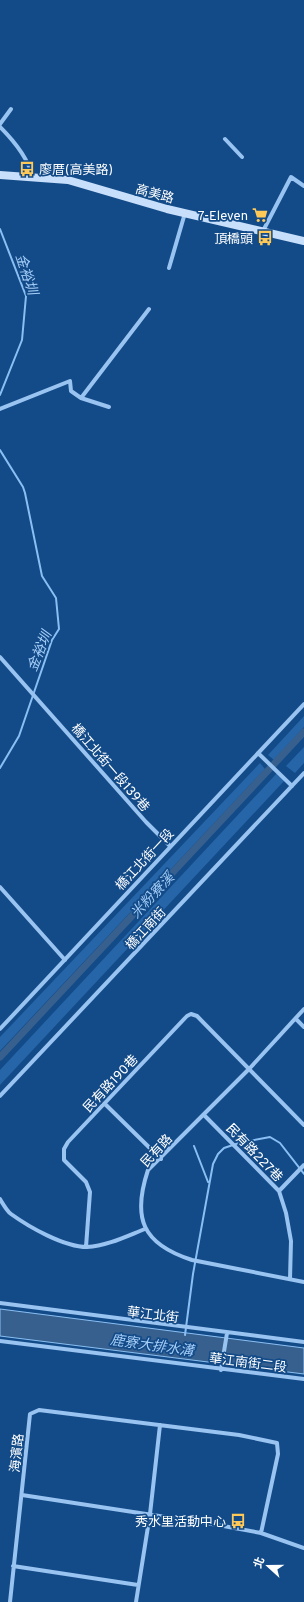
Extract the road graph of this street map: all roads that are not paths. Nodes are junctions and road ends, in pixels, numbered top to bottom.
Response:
1 (11, 109) dead end
2 (0, 124) edge
3 (0, 127) edge
4 (225, 139) dead end
5 (242, 158) dead end
6 (0, 175) edge
7 (32, 176) junction
8 (304, 186) edge
9 (185, 213) junction
10 (263, 231) junction
11 (304, 241) edge
12 (169, 268) dead end
13 (149, 309) dead end
14 (81, 398) junction
15 (109, 406) dead end
16 (0, 409) edge
17 (0, 657) edge
18 (304, 704) edge
19 (258, 753) junction
20 (304, 773) edge
21 (292, 786) junction
22 (170, 846) junction
23 (0, 887) edge
24 (65, 960) junction
25 (304, 1010) edge
26 (296, 1018) junction
27 (304, 1027) edge
28 (0, 1029) edge
29 (250, 1068) junction
30 (0, 1096) edge
31 (105, 1104) junction
32 (204, 1114) junction
33 (304, 1125) edge
34 (161, 1159) junction
35 (304, 1164) edge
36 (279, 1191) junction
37 (0, 1199) edge
38 (145, 1229) junction
39 (86, 1247) junction
40 (290, 1279) junction
41 (304, 1282) edge
42 (0, 1303) edge
43 (227, 1335) junction
44 (0, 1341) edge
45 (304, 1342) edge
46 (221, 1368) junction
47 (304, 1379) edge
48 (160, 1425) junction
49 (22, 1495) junction
50 (150, 1514) junction
51 (261, 1533) junction
52 (304, 1548) edge
53 (13, 1566) junction
54 (138, 1585) junction
55 (10, 1602) edge
56 (136, 1602) edge

1 - 2 street
3 - 7 street
4 - 5 street
6 - 7 street, 高美路
7 - 9 street, 高美路
8 - 10 street
9 - 10 street, 高美路
9 - 12 street
10 - 11 street, 高美路
13 - 14 street
14 - 15 street
14 - 16 street
17 - 22 street, 橋江北街一段139巷
18 - 19 street, 橋江北街一段
19 - 21 street
19 - 22 street, 橋江北街一段
20 - 21 street, 橋江南街
21 - 30 street, 橋江南街
22 - 24 street, 橋江北街一段
23 - 24 street
24 - 28 street, 橋江北街一段
25 - 26 street, 民有路
26 - 27 street
26 - 29 street, 民有路
29 - 31 street, 民有路190巷
29 - 32 street, 民有路
29 - 33 street
31 - 34 street
31 - 39 street, 民有路190巷
32 - 34 street, 民有路
32 - 36 street, 民有路227巷
34 - 38 street, 民有路
35 - 36 street
36 - 40 street, 民有路227巷
37 - 39 street
38 - 39 street
38 - 40 street
40 - 41 street
42 - 43 street, 華江北街
43 - 45 street, 華江北街
43 - 46 street
44 - 46 street, 華江南街二段
46 - 47 street, 華江南街二段
48 - 49 street, 海濱路
48 - 50 street
48 - 51 street, 海濱路
49 - 50 street
49 - 53 street
50 - 51 street
50 - 54 street
51 - 52 street
53 - 54 street
53 - 55 street
54 - 56 street

